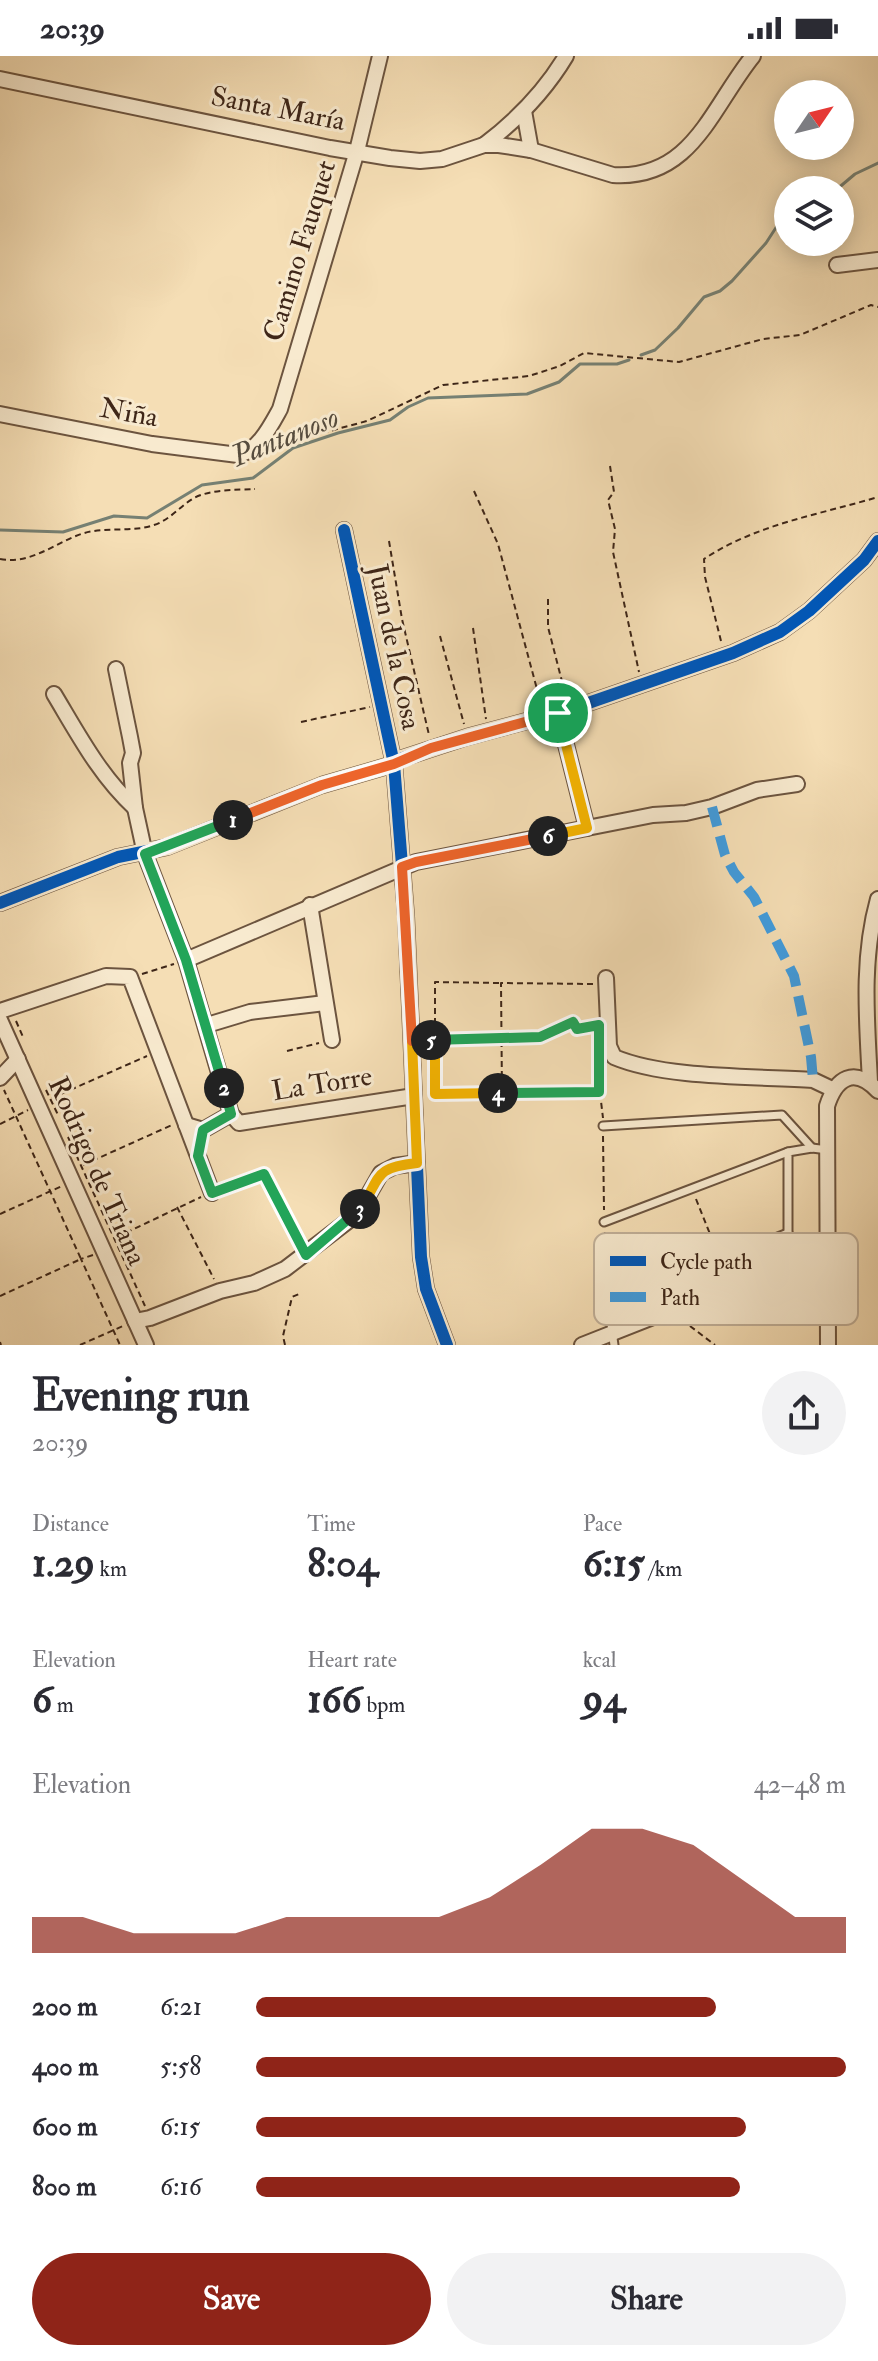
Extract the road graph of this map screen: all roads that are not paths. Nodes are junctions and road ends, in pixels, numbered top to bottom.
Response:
1 (380, 56) edge
2 (566, 56) edge
3 (753, 56) edge
4 (0, 79) edge
5 (524, 111) junction
6 (484, 145) junction
7 (531, 150) junction
8 (357, 151) junction
9 (878, 260) edge
10 (837, 265) dead end
11 (0, 414) edge
12 (249, 452) joint
13 (344, 530) dead end
14 (878, 541) edge
15 (116, 669) dead end
16 (54, 694) dead end
17 (557, 713) junction
18 (394, 764) junction
19 (797, 784) dead end
20 (135, 808) junction
21 (587, 828) junction
22 (145, 854) junction
23 (402, 867) junction
24 (878, 899) edge
25 (0, 903) edge
26 (310, 905) junction
27 (873, 957) edge
28 (186, 960) junction
29 (602, 981) road end
30 (325, 1003) junction
31 (6, 1010) edge
32 (0, 1020) edge
33 (207, 1025) junction
34 (332, 1040) road end
35 (23, 1054) junction
36 (0, 1080) edge
37 (874, 1086) edge
38 (832, 1089) junction
39 (414, 1096) junction
40 (235, 1118) junction
41 (185, 1122) junction
42 (603, 1126) road end
43 (203, 1130) junction
44 (812, 1148) junction
45 (828, 1150) junction
46 (788, 1152) junction
47 (198, 1156) junction
48 (417, 1163) junction
49 (212, 1193) road end
50 (604, 1222) dead end
51 (788, 1233) edge
52 (827, 1233) edge
53 (143, 1320) junction
54 (642, 1325) edge
55 (828, 1325) edge
56 (613, 1339) edge
57 (146, 1345) edge
58 (447, 1345) edge
59 (582, 1345) edge
60 (828, 1345) edge

1 - 8 street, Camino Fauquet
2 - 5 street
3 - 7 street
4 - 8 street, Santa María
5 - 6 street
5 - 7 street
6 - 7 street
6 - 8 street, Santa María
8 - 12 street, Camino Fauquet
9 - 10 street
11 - 12 street, Niña
13 - 18 street, Juan de la Cosa
14 - 17 street
15 - 20 street
16 - 20 street
17 - 18 street
17 - 21 street
18 - 22 street
18 - 23 street, Juan de la Cosa
19 - 21 street
20 - 22 street
21 - 23 street
22 - 25 street
22 - 28 street
23 - 26 street
23 - 39 street, Juan de la Cosa
24 - 27 street
26 - 28 street
26 - 30 street
27 - 37 street
28 - 33 street
29 - 38 street
30 - 33 street
30 - 34 street
31 - 41 street
32 - 35 street, Rodrigo de Triana
33 - 40 street
35 - 36 street
35 - 53 street, Rodrigo de Triana
37 - 38 street
38 - 45 street
39 - 40 street, La Torre
39 - 48 street, Juan de la Cosa
40 - 43 street
41 - 43 street
41 - 47 street
42 - 44 lane
43 - 47 street
44 - 45 lane
44 - 46 lane
45 - 52 street
46 - 50 lane
46 - 51 lane
47 - 49 street
48 - 53 street
48 - 58 street, Juan de la Cosa
53 - 57 street, Rodrigo de Triana
54 - 56 street
55 - 60 street
56 - 59 street

